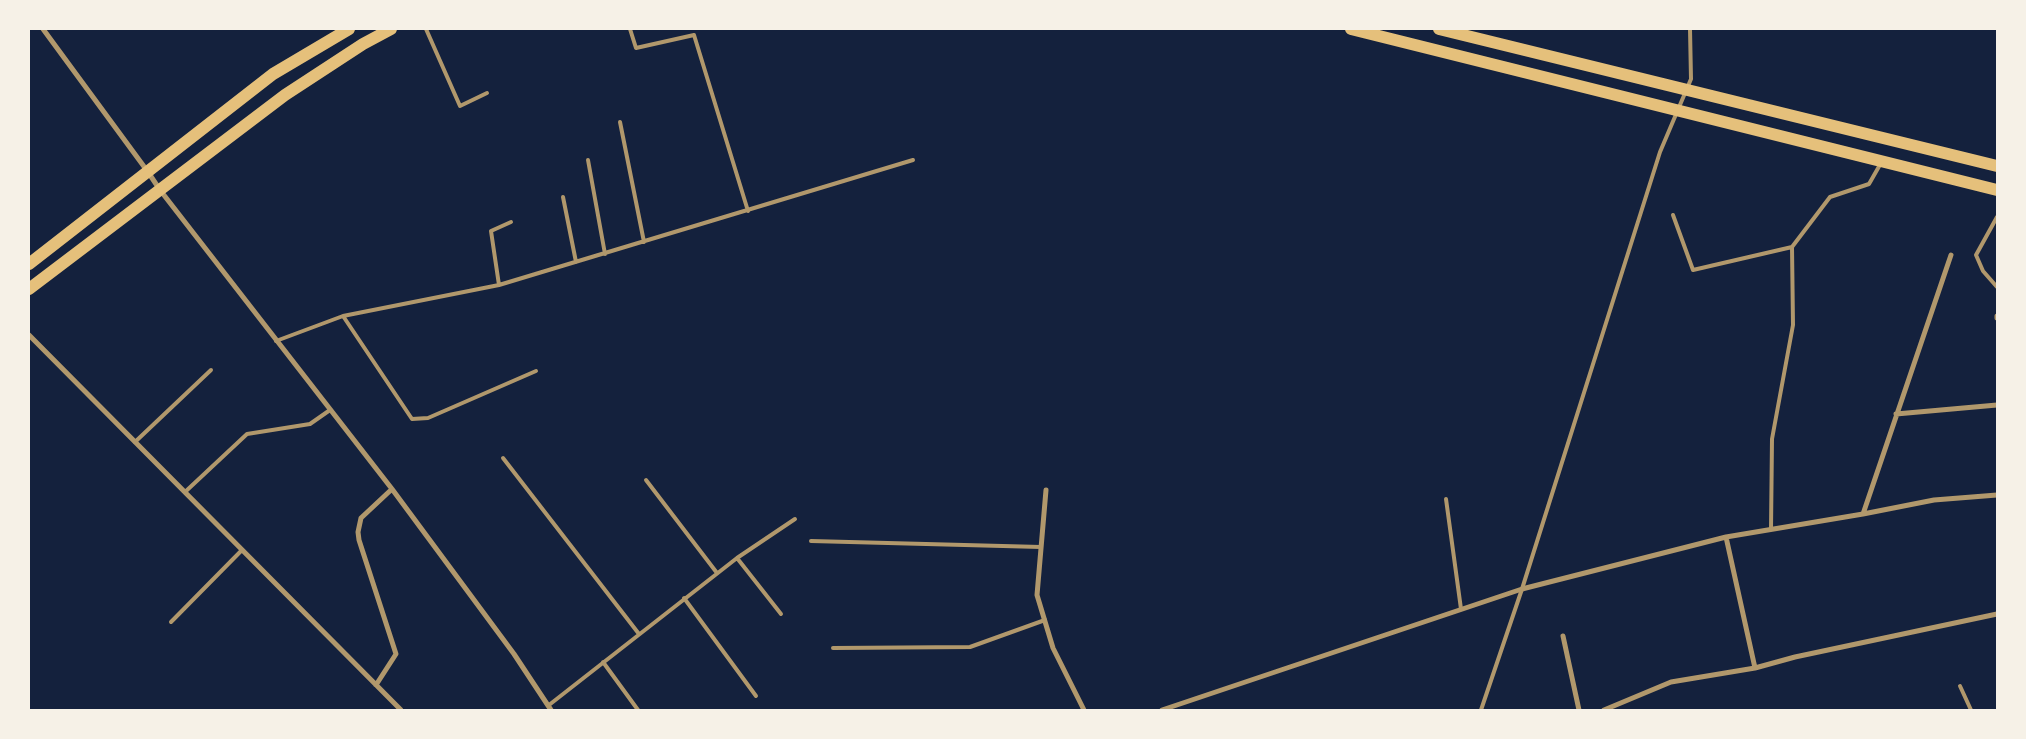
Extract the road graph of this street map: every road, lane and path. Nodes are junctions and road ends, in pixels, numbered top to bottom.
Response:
1 (43, 29) edge
2 (349, 29) edge
3 (391, 29) edge
4 (426, 29) edge
5 (630, 29) edge
6 (1351, 29) edge
7 (1439, 29) edge
8 (1690, 29) edge
9 (1687, 90) junction
10 (487, 93) dead end
11 (1679, 109) junction
12 (620, 122) dead end
13 (588, 160) dead end
14 (913, 160) dead end
15 (1883, 161) junction
16 (1997, 166) edge
17 (148, 172) junction
18 (160, 190) junction
19 (1997, 190) edge
20 (563, 197) dead end
21 (748, 211) junction
22 (1673, 215) dead end
23 (1997, 217) edge
24 (511, 222) dead end
25 (644, 242) junction
26 (1792, 247) junction
27 (605, 254) junction
28 (1951, 255) dead end
29 (576, 262) junction
30 (29, 264) edge
31 (499, 285) junction
32 (1997, 287) edge
33 (29, 290) edge
34 (343, 316) junction
35 (29, 334) edge
36 (276, 341) junction
37 (211, 370) dead end
38 (536, 371) dead end
39 (1997, 405) edge
40 (330, 410) junction
41 (1896, 414) junction
42 (135, 442) junction
43 (503, 458) dead end
44 (646, 480) dead end
45 (392, 489) junction
46 (1046, 490) dead end
47 (185, 492) junction
48 (1997, 495) edge
49 (1446, 499) dead end
50 (1863, 514) junction
51 (795, 519) dead end
52 (1771, 529) junction
53 (1726, 537) junction
54 (811, 541) dead end
55 (1041, 547) junction
56 (242, 550) junction
57 (737, 558) junction
58 (717, 573) junction
59 (1522, 588) junction
60 (684, 598) junction
61 (1462, 609) junction
62 (781, 614) dead end
63 (1997, 614) edge
64 (1045, 620) junction
65 (171, 622) dead end
66 (639, 634) junction
67 (1563, 636) dead end
68 (833, 648) dead end
69 (603, 662) junction
70 (1755, 668) junction
71 (376, 686) junction
72 (1960, 686) dead end
73 (756, 696) dead end
74 (550, 708) edge
75 (400, 710) edge
76 (638, 710) edge
77 (1084, 710) edge
78 (1162, 710) edge
79 (1481, 710) edge
80 (1579, 710) edge
81 (1604, 710) edge
82 (1971, 710) edge

1 - 17 street
2 - 17 main road
3 - 18 main road
4 - 10 lane
5 - 21 lane
6 - 11 main road
7 - 9 main road
8 - 9 lane
9 - 11 lane
9 - 16 main road
11 - 15 main road
11 - 59 lane
12 - 25 lane
13 - 27 lane
14 - 21 lane
15 - 19 main road
15 - 26 lane
17 - 18 street
17 - 30 main road
18 - 33 main road
18 - 36 street
20 - 29 lane
21 - 25 lane
22 - 26 lane
23 - 32 lane
24 - 31 lane
25 - 27 lane
26 - 52 lane
27 - 29 lane
28 - 41 street
29 - 31 lane
31 - 34 lane
34 - 36 lane
34 - 38 lane
35 - 42 street
36 - 40 street
37 - 42 lane
39 - 41 street
40 - 45 street
40 - 47 lane
41 - 50 street
42 - 47 street
43 - 66 lane
44 - 58 lane
45 - 71 street
45 - 74 street
46 - 55 street
47 - 56 street
48 - 50 street
49 - 61 lane
50 - 52 street
51 - 57 lane
52 - 53 street
53 - 59 street
53 - 70 street
54 - 55 lane
55 - 64 street
56 - 65 lane
56 - 71 street
57 - 58 lane
57 - 62 lane
58 - 60 lane
59 - 61 street
59 - 79 lane
60 - 66 lane
60 - 73 lane
61 - 78 street
63 - 70 street
64 - 68 lane
64 - 77 street
66 - 69 lane
67 - 80 street
69 - 74 lane
69 - 76 lane
70 - 81 street
71 - 75 street
72 - 82 lane

